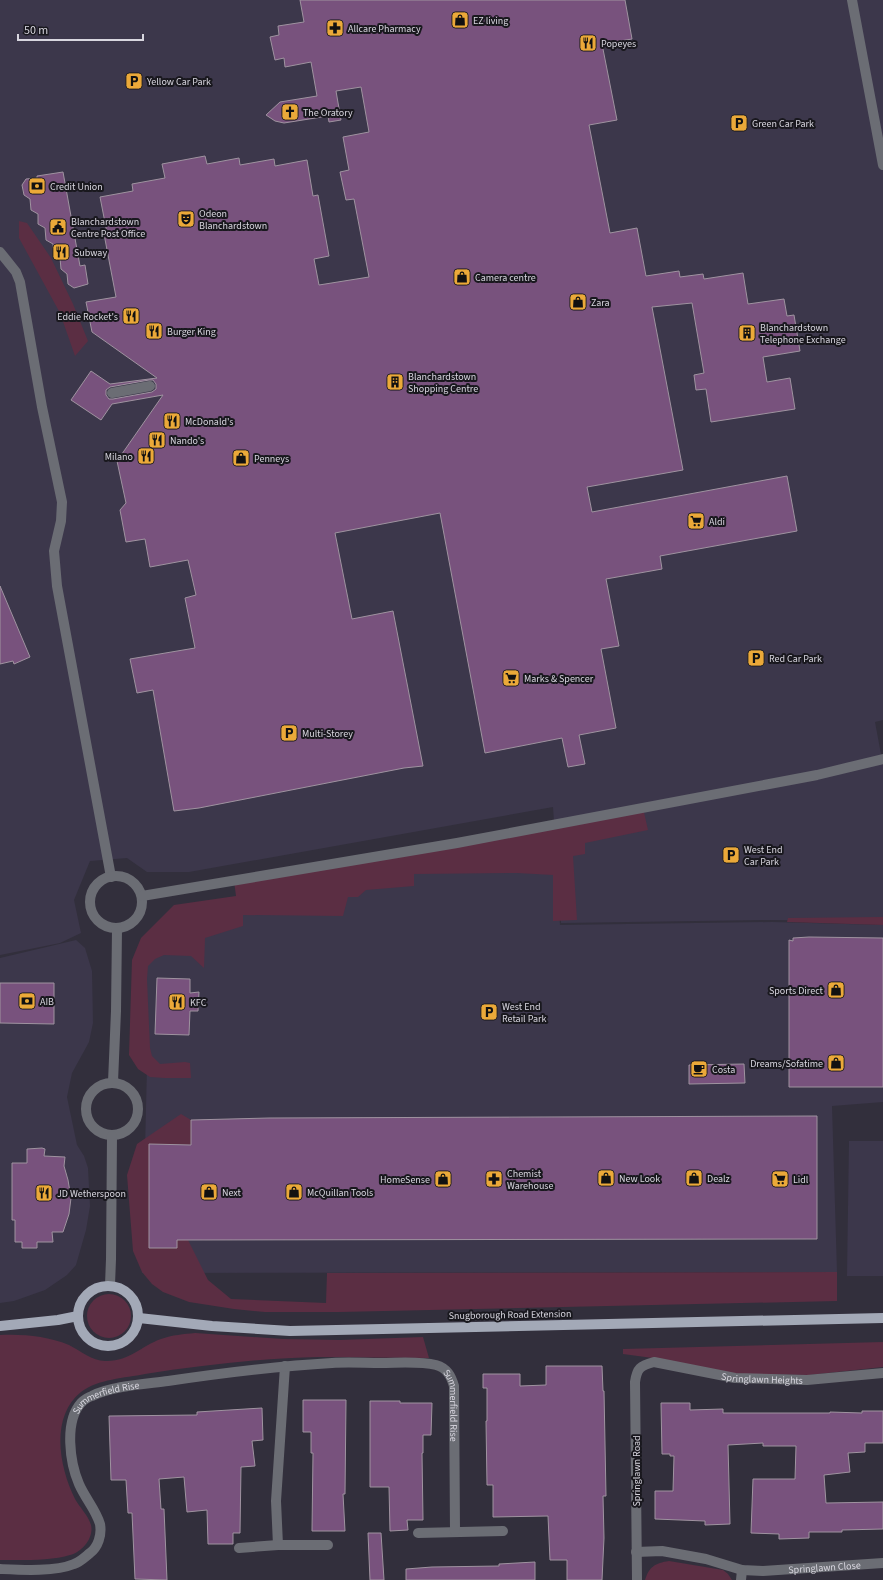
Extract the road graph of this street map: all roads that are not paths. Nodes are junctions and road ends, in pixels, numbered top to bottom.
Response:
1 (852, 0) edge
2 (883, 165) edge
3 (0, 252) edge
4 (150, 386) dead end
5 (112, 392) dead end
6 (883, 759) edge
7 (111, 877) junction
8 (142, 896) junction
9 (117, 929) junction
10 (113, 1082) junction
11 (112, 1136) junction
12 (110, 1285) junction
13 (78, 1316) junction
14 (139, 1318) junction
15 (883, 1318) edge
16 (0, 1326) edge
17 (643, 1365) joint
18 (285, 1366) junction
19 (883, 1373) edge
20 (455, 1531) junction
21 (503, 1531) dead end
22 (418, 1533) dead end
23 (278, 1545) junction
24 (328, 1545) dead end
25 (240, 1548) dead end
26 (636, 1552) junction
27 (883, 1563) edge
28 (0, 1569) edge
29 (24, 1575) edge
30 (742, 1575) edge
31 (637, 1580) edge

1 - 2 street
3 - 7 street
4 - 5 street
6 - 8 street
7 - 8 street
7 - 9 street
8 - 9 street
9 - 10 street
10 - 11 street
10 - 11 street
11 - 12 street
12 - 13 main road
12 - 14 main road
13 - 14 main road
13 - 16 main road
14 - 15 main road, Snugborough Road Extension
17 - 19 street, Springlawn Heights
17 - 26 street, Springlawn Road
18 - 20 street, Summerfield Rise
18 - 23 street
18 - 29 street, Summerfield Rise
20 - 21 street
20 - 22 street
23 - 24 street
23 - 25 street
26 - 30 street, Springlawn Close
26 - 31 street, Springlawn Road
27 - 30 street, Springlawn Close
28 - 29 street, Summerfield Rise

